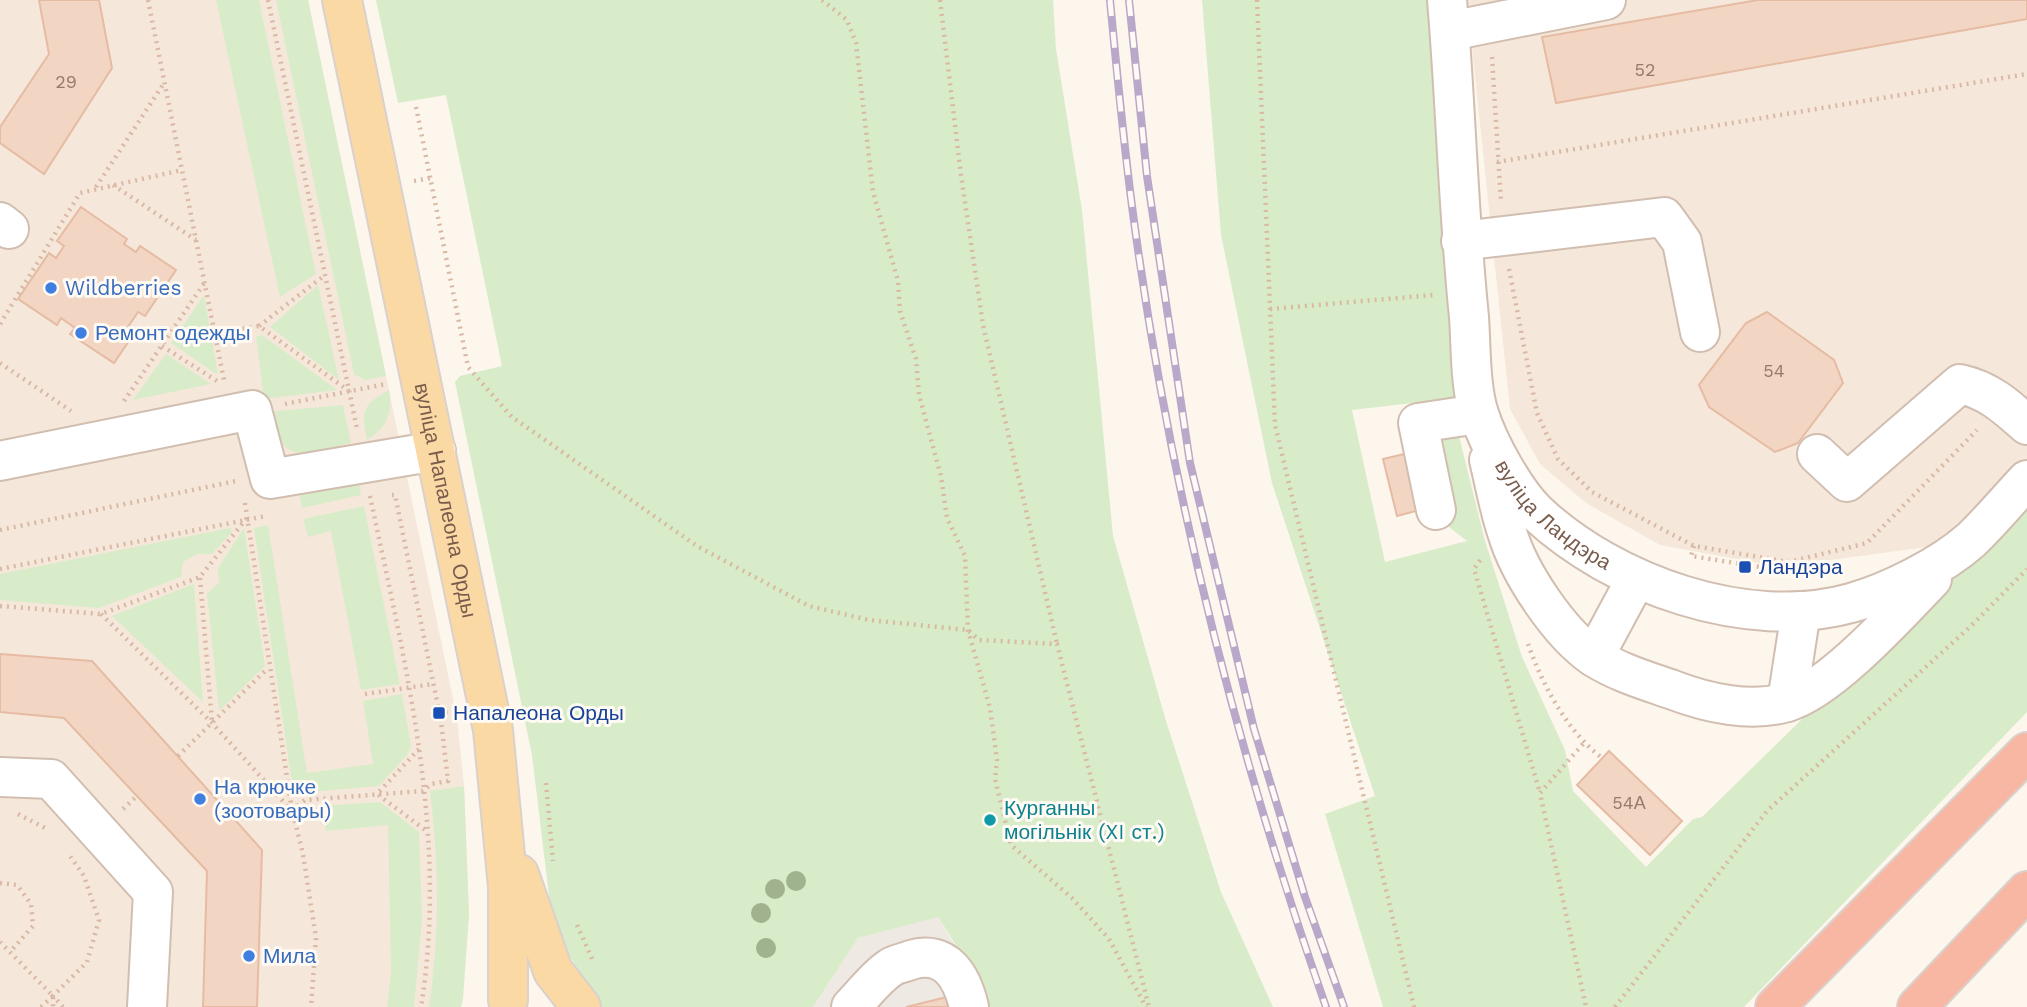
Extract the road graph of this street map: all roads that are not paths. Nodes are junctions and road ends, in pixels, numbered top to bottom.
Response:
1 (342, 0) edge
2 (1606, 0) edge
3 (1449, 16) edge
4 (1461, 240) junction
5 (1700, 332) dead end
6 (1478, 414) junction
7 (2015, 414) edge
8 (436, 451) junction
9 (1817, 454) dead end
10 (0, 461) edge
11 (2027, 480) edge
12 (1436, 510) dead end
13 (1969, 541) junction
14 (1636, 579) junction
15 (1801, 611) junction
16 (1594, 657) junction
17 (1787, 702) junction
18 (2027, 751) edge
19 (5, 794) edge
20 (505, 832) junction
21 (2027, 891) edge
22 (515, 1005) edge
23 (147, 1007) edge
24 (581, 1007) edge
25 (850, 1007) edge
26 (968, 1007) edge
27 (1775, 1007) edge
28 (1917, 1007) edge

1 - 8 main road, вуліца Напалеона Орды
2 - 3 street
3 - 4 street, вуліца Ландэра
4 - 5 street
4 - 6 street, вуліца Ландэра
6 - 12 street
6 - 14 street, вуліца Ландэра
6 - 16 street
7 - 9 street
8 - 10 street
8 - 20 main road, вуліца Напалеона Орды
11 - 13 street, вуліца Ландэра
13 - 15 street, вуліца Ландэра
13 - 17 street
14 - 15 street, вуліца Ландэра
14 - 16 street
15 - 17 street
16 - 17 street
18 - 27 highway
19 - 23 street
20 - 22 main road, вуліца Напалеона Орды
20 - 24 main road
21 - 28 highway
25 - 26 street

